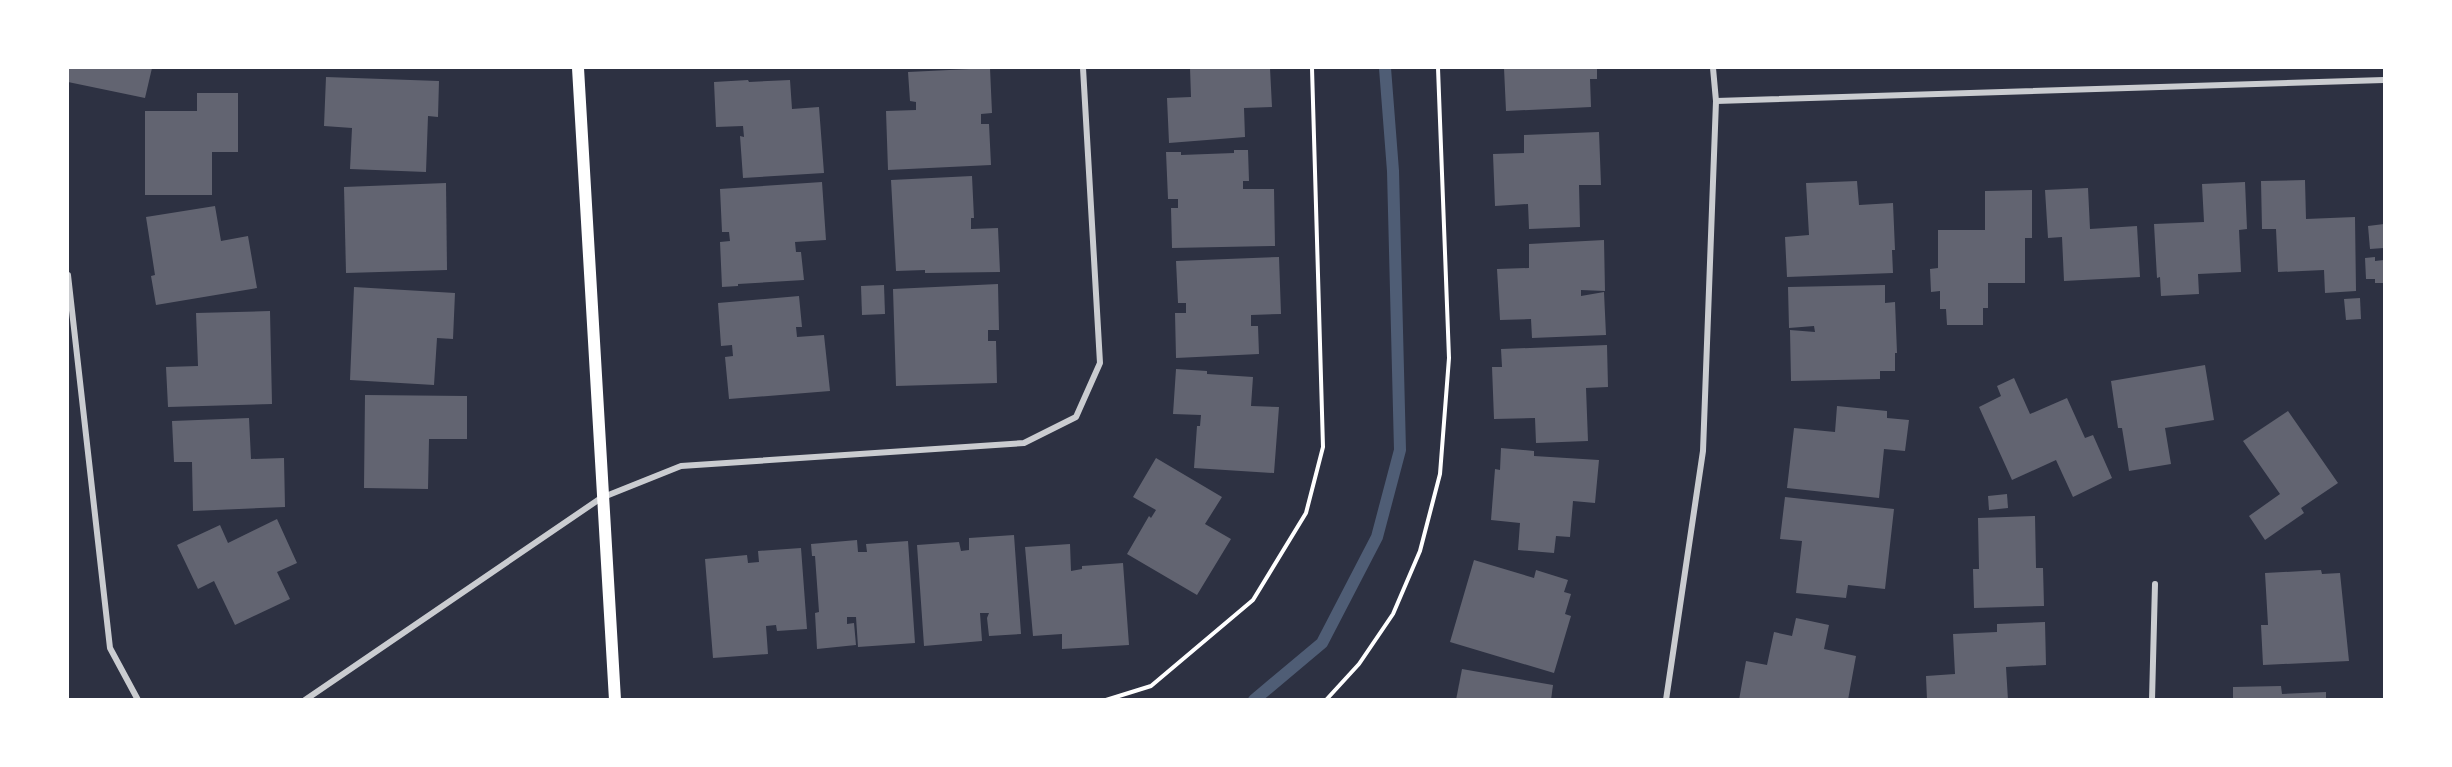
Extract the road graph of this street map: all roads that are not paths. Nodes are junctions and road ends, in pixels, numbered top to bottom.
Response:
1 (578, 68) edge
2 (1083, 68) edge
3 (1713, 68) edge
4 (2385, 80) edge
5 (1716, 100) junction
6 (68, 275) edge
7 (602, 498) junction
8 (2155, 584) dead end
9 (138, 699) edge
10 (305, 699) edge
11 (615, 699) edge
12 (1666, 699) edge
13 (2152, 699) edge

1 - 7 main road
2 - 7 street
3 - 5 street
4 - 5 street
5 - 12 street
6 - 9 street
7 - 10 street
7 - 11 main road
8 - 13 street

